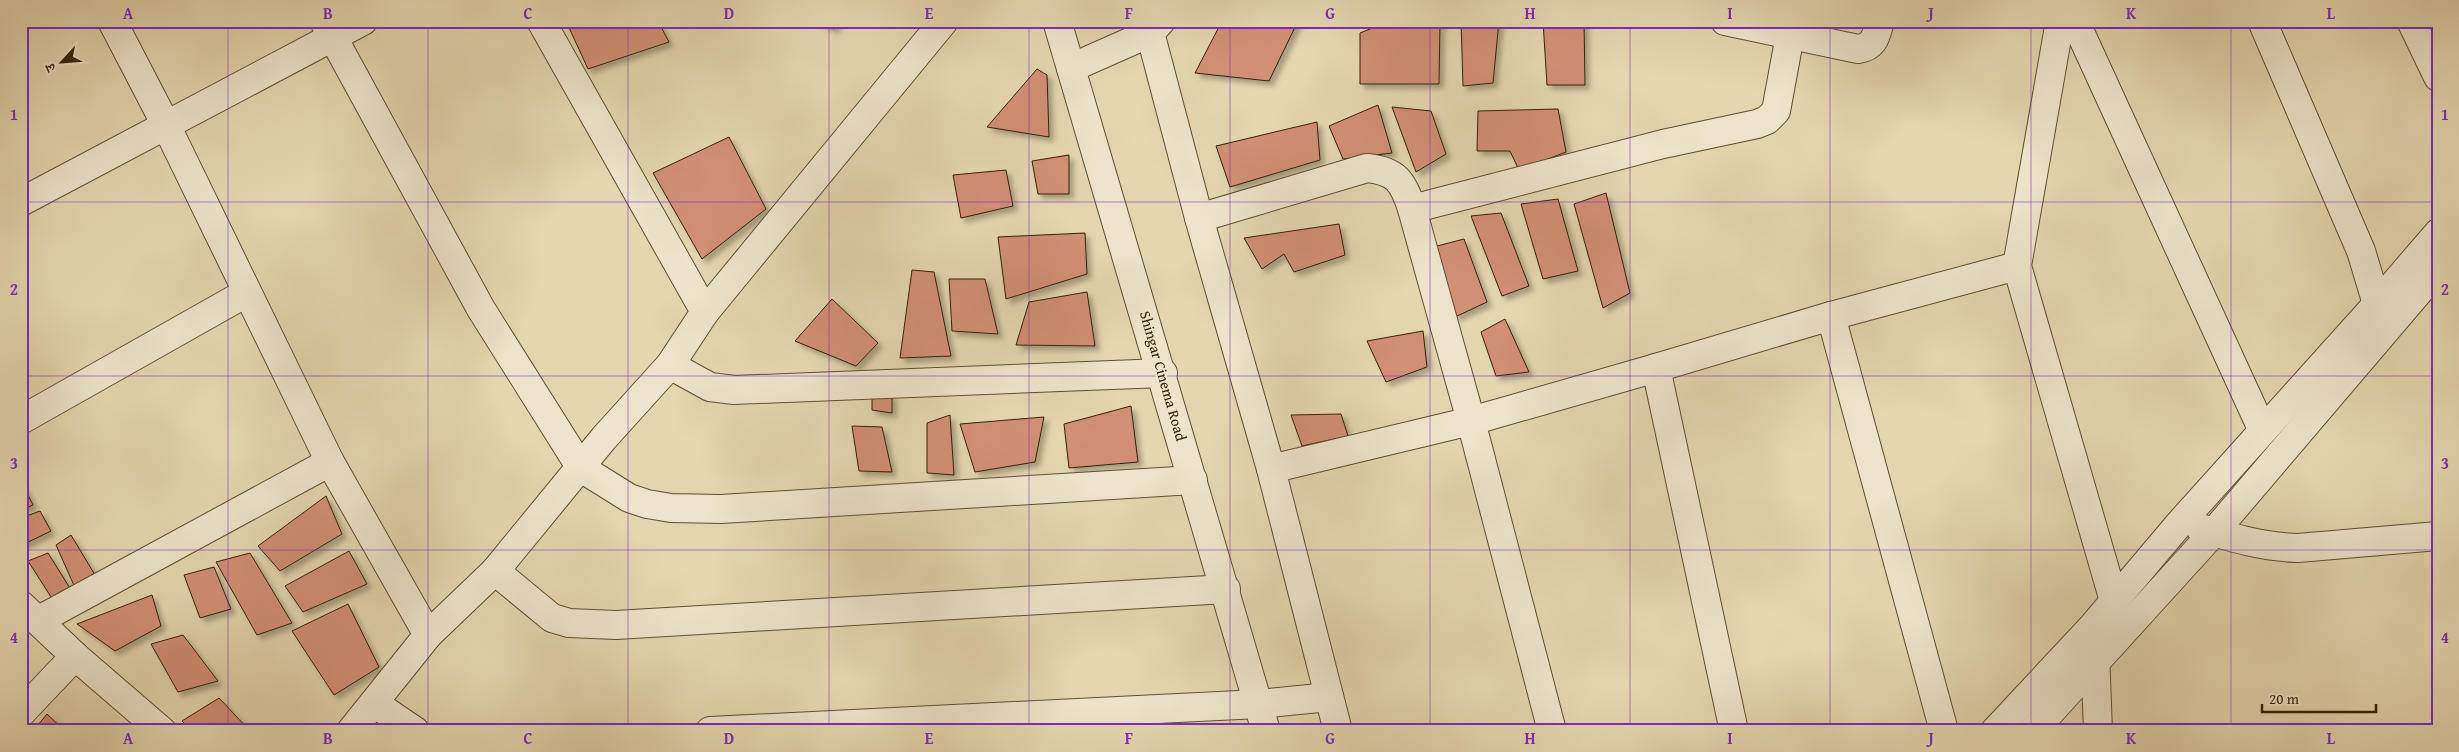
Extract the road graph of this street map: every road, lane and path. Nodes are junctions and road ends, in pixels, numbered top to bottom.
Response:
1 (112, 21) edge
2 (363, 21) edge
3 (541, 21) edge
4 (944, 21) edge
5 (1057, 21) edge
6 (1725, 21) edge
7 (1880, 21) edge
8 (2060, 21) edge
9 (2075, 21) edge
10 (2262, 21) edge
11 (2411, 21) edge
12 (1153, 25) edge
13 (329, 29) edge
14 (1790, 35) junction
15 (1071, 68) junction
16 (2438, 77) edge
17 (166, 125) junction
18 (21, 202) edge
19 (1412, 209) junction
20 (1199, 218) junction
21 (2438, 233) edge
22 (2018, 266) junction
23 (2438, 270) edge
24 (246, 293) junction
25 (2377, 304) junction
26 (705, 312) junction
27 (1830, 316) junction
28 (1656, 368) junction
29 (678, 370) junction
30 (1163, 373) junction
31 (21, 420) edge
32 (1471, 420) junction
33 (2262, 429) junction
34 (330, 462) junction
35 (1271, 469) junction
36 (590, 474) junction
37 (1193, 480) junction
38 (2180, 522) junction
39 (2214, 532) junction
40 (2438, 536) edge
41 (505, 579) junction
42 (1226, 589) junction
43 (2114, 601) junction
44 (30, 612) edge
45 (2094, 626) junction
46 (428, 635) junction
47 (74, 656) junction
48 (2095, 662) junction
49 (1329, 697) junction
50 (374, 704) junction
51 (1258, 704) junction
52 (21, 712) edge
53 (407, 725) edge
54 (162, 731) edge
55 (351, 731) edge
56 (710, 731) edge
57 (1266, 731) edge
58 (1338, 731) edge
59 (1552, 731) edge
60 (1734, 731) edge
61 (1944, 731) edge
62 (1995, 731) edge
63 (2033, 731) edge
64 (2098, 731) edge

1 - 17 street
2 - 13 street
3 - 26 street
4 - 26 street
5 - 15 street, Shingar Cinema Road
6 - 14 street
7 - 14 street
8 - 22 street
9 - 33 street
10 - 25 street
11 - 16 street
12 - 15 street
12 - 20 street
13 - 17 street
13 - 36 street
14 - 19 street
15 - 30 street, Shingar Cinema Road
17 - 18 street
17 - 24 street
19 - 20 street
19 - 32 street
20 - 35 street
21 - 25 street
22 - 27 street
22 - 43 street
23 - 39 street
24 - 31 street
24 - 34 street
25 - 33 street
26 - 29 street
27 - 28 street
27 - 61 street
28 - 32 street
28 - 60 street
29 - 30 street
29 - 36 street
30 - 37 street, Shingar Cinema Road
32 - 35 street
32 - 59 street
33 - 38 street
34 - 44 street
34 - 46 street
35 - 49 street
36 - 37 street
36 - 41 street
37 - 42 street, Shingar Cinema Road
38 - 39 street
38 - 43 street
39 - 40 street
39 - 48 street
41 - 42 street
41 - 46 street
42 - 51 street, Shingar Cinema Road
43 - 45 street
44 - 47 street
45 - 48 street
45 - 62 street
46 - 50 street
47 - 52 street
47 - 54 street
48 - 63 street
48 - 64 street
49 - 51 street
49 - 58 street
50 - 53 street
50 - 55 street
51 - 56 street
51 - 57 street, Shingar Cinema Road

